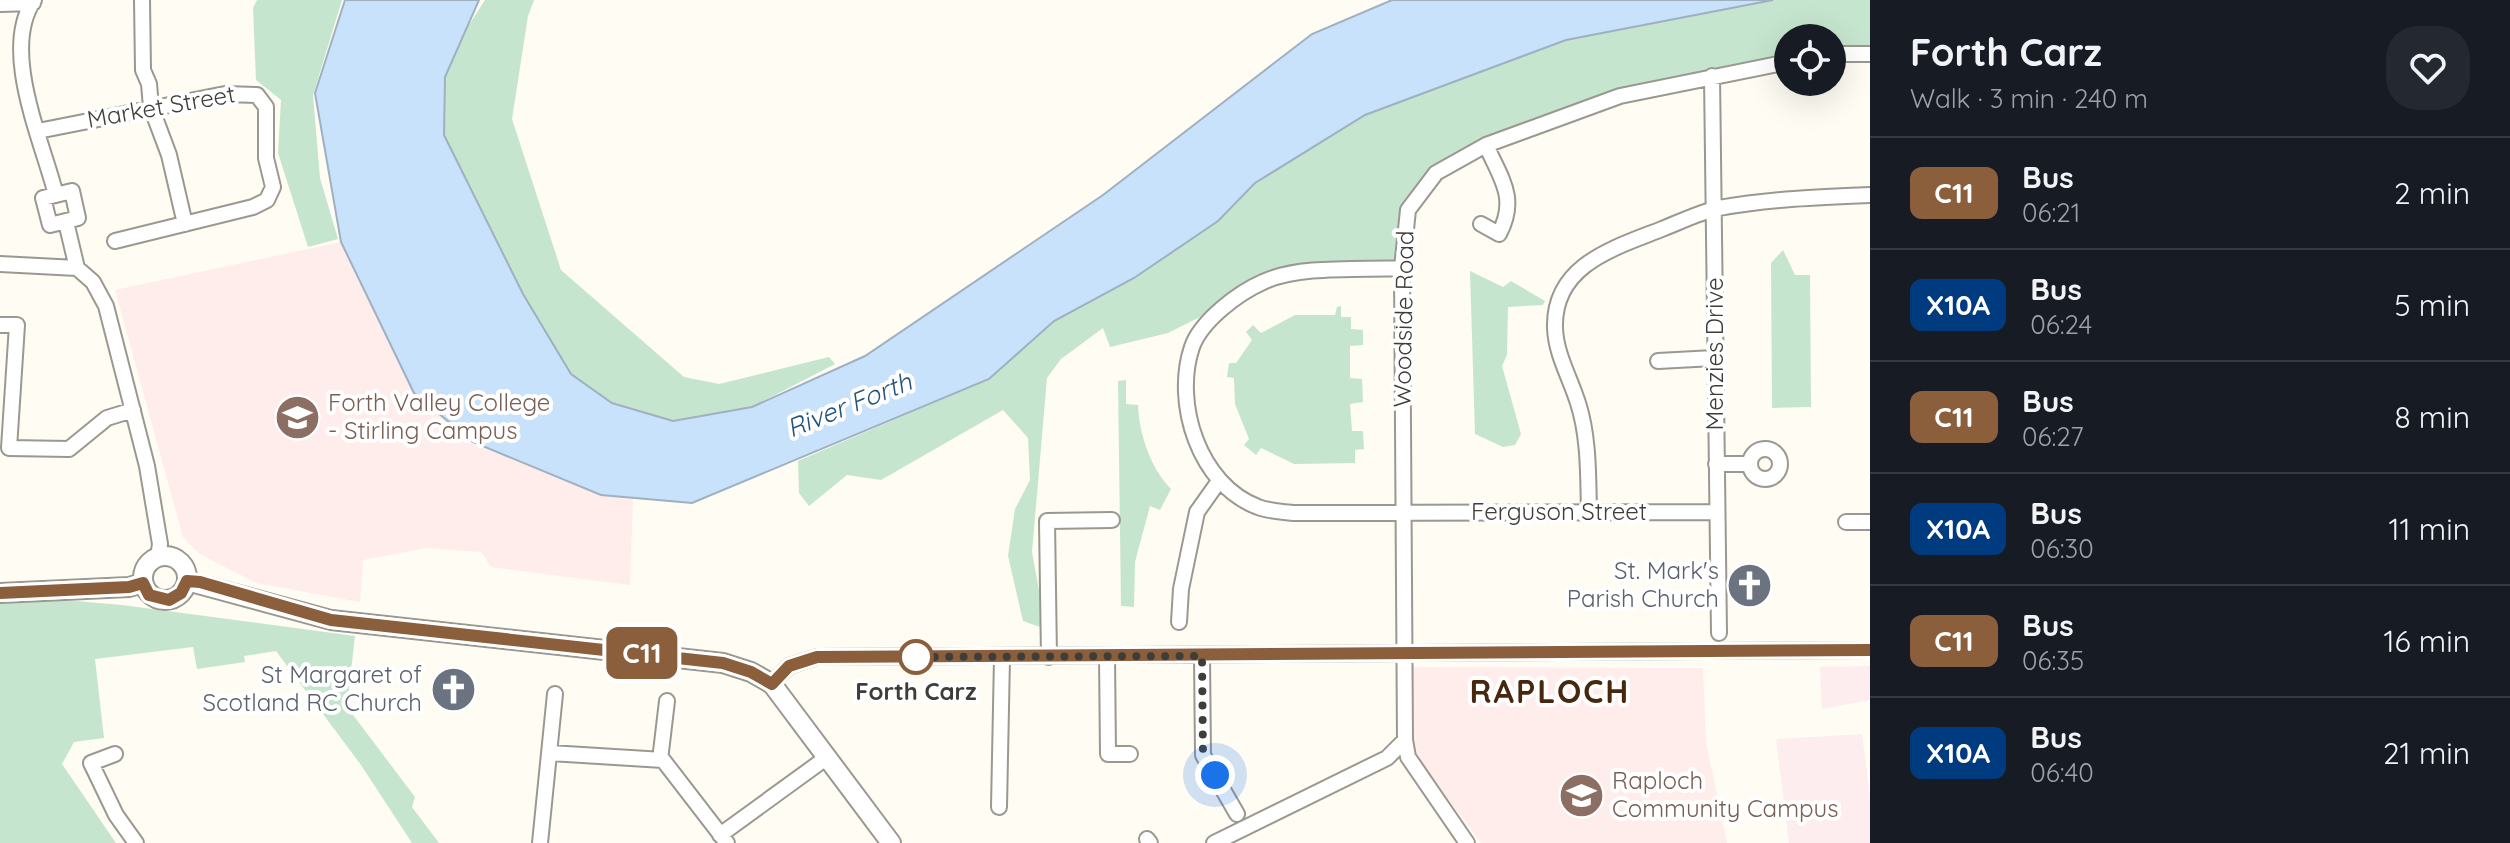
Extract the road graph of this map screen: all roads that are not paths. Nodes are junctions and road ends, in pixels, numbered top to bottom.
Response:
1 (142, 0) edge
2 (34, 1) edge
3 (0, 4) edge
4 (1846, 54) edge
5 (1870, 54) edge
6 (1774, 65) edge
7 (1712, 76) junction
8 (151, 107) junction
9 (38, 131) junction
10 (1486, 145) junction
11 (1870, 195) edge
12 (1715, 209) junction
13 (185, 224) junction
14 (1481, 224) dead end
15 (115, 241) dead end
16 (0, 264) edge
17 (77, 268) junction
18 (1402, 268) junction
19 (0, 325) edge
20 (1714, 358) junction
21 (1658, 361) dead end
22 (133, 410) junction
23 (1716, 464) junction
24 (1750, 464) dead end
25 (1219, 481) junction
26 (1589, 511) junction
27 (1403, 512) junction
28 (1716, 512) junction
29 (1112, 520) dead end
30 (1846, 522) dead end
31 (1870, 522) edge
32 (158, 557) junction
33 (187, 581) junction
34 (143, 583) junction
35 (0, 593) edge
36 (1179, 622) dead end
37 (1719, 633) dead end
38 (1870, 650) edge
39 (1404, 654) junction
40 (1107, 656) junction
41 (1202, 656) junction
42 (1049, 657) junction
43 (1002, 658) junction
44 (772, 684) junction
45 (555, 694) dead end
46 (667, 701) dead end
47 (1405, 740) junction
48 (550, 753) junction
49 (115, 754) dead end
50 (1130, 754) dead end
51 (826, 758) junction
52 (660, 760) junction
53 (999, 807) dead end
54 (1237, 814) dead end
55 (724, 839) edge
56 (136, 843) edge
57 (540, 843) edge
58 (891, 843) edge
59 (1214, 843) edge
60 (1467, 843) edge

1 - 8 street
2 - 3 street
2 - 9 street
4 - 5 street
6 - 7 street, Woodside Road
7 - 10 street, Woodside Road
7 - 12 street, Menzies Drive
8 - 9 street, Market Street
8 - 13 street
8 - 13 street, Market Street
9 - 17 street
10 - 14 street
10 - 18 street, Woodside Road
11 - 12 street
12 - 20 street, Menzies Drive
12 - 26 street
13 - 15 street, Market Street
16 - 17 street
17 - 22 street
18 - 25 street
18 - 27 street, Woodside Road
19 - 22 street
20 - 21 street
20 - 23 street, Menzies Drive
22 - 32 street
23 - 24 street
23 - 28 street, Menzies Drive
25 - 27 street
25 - 36 street
26 - 27 street, Ferguson Street
26 - 28 street, Ferguson Street
27 - 39 street, Woodside Road
28 - 37 street, Menzies Drive
29 - 42 street
30 - 31 street
32 - 33 street
32 - 34 street
33 - 34 street
33 - 44 street
34 - 35 street
38 - 39 street
39 - 41 street
39 - 47 street, Woodside Road
40 - 41 street
40 - 42 street
40 - 50 street
41 - 54 street
42 - 43 street
43 - 44 street
43 - 53 street
44 - 51 street
45 - 48 street
46 - 52 street
47 - 59 street
47 - 60 street
48 - 52 street
48 - 57 street
49 - 56 street
51 - 55 street
51 - 58 street
52 - 55 street

